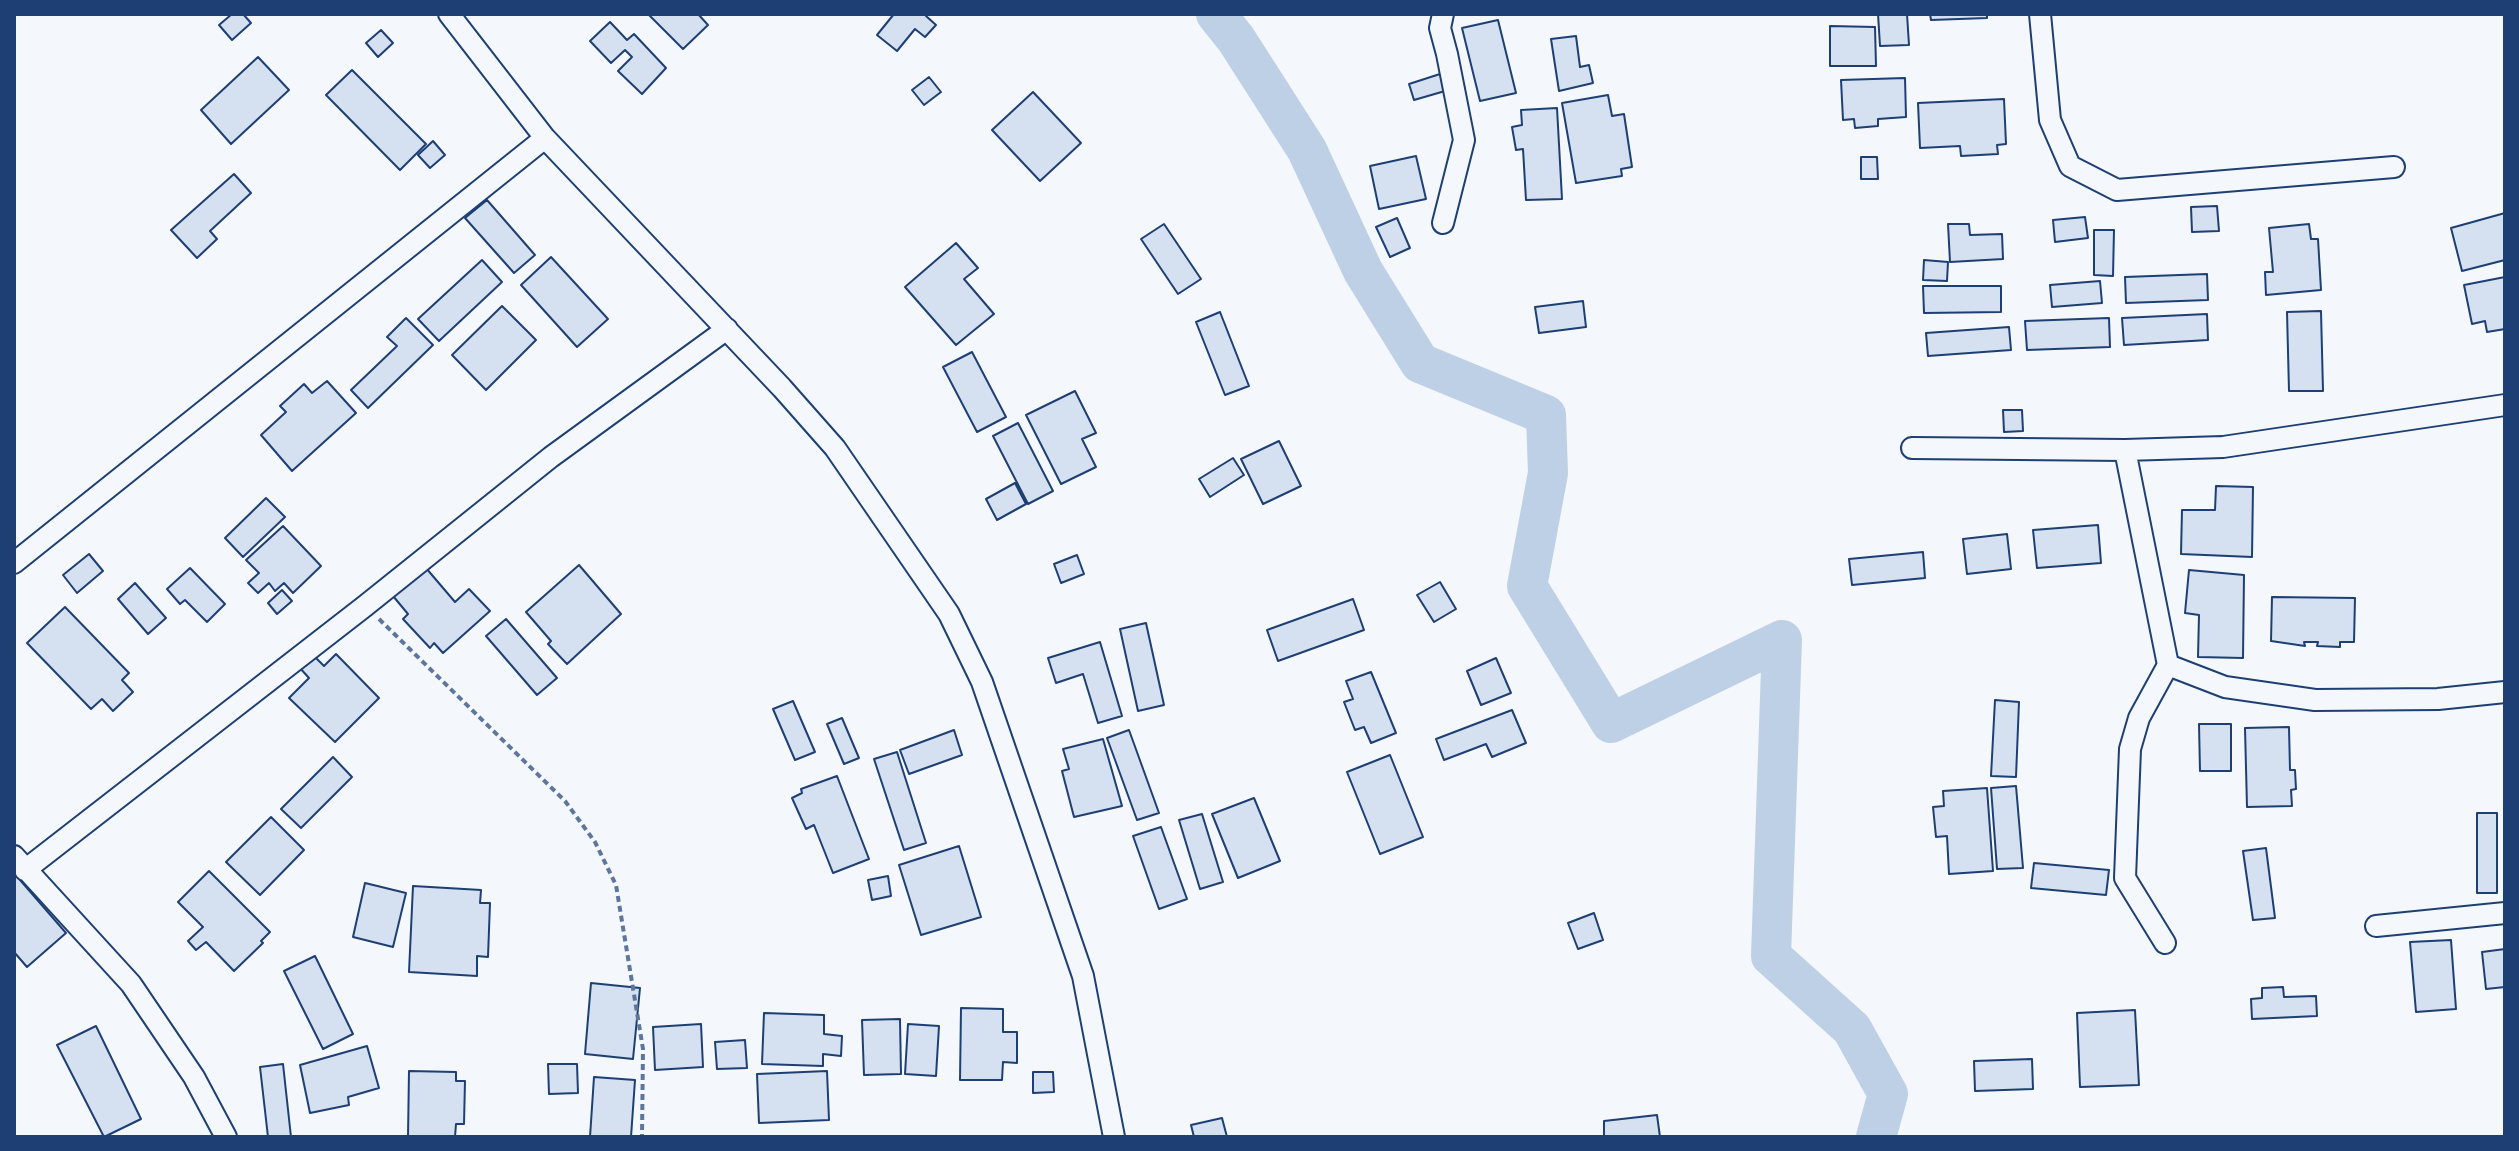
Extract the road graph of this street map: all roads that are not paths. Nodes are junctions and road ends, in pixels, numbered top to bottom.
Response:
1 (449, 14) edge
2 (1443, 14) edge
3 (2040, 14) edge
4 (545, 138) junction
5 (2394, 167) dead end
6 (1443, 223) dead end
7 (727, 329) junction
8 (2505, 405) edge
9 (1912, 448) dead end
10 (2125, 450) junction
11 (14, 563) edge
12 (2168, 665) junction
13 (2505, 692) edge
14 (20, 863) edge
15 (2505, 913) edge
16 (2376, 926) dead end
17 (2165, 943) dead end
18 (226, 1137) edge
19 (1114, 1137) edge

1 - 4 street
2 - 6 street
3 - 5 street
4 - 7 street
4 - 11 street
7 - 14 street
7 - 19 street
8 - 10 street
9 - 10 street
10 - 12 street
12 - 13 street
12 - 17 street
14 - 18 street
15 - 16 street

